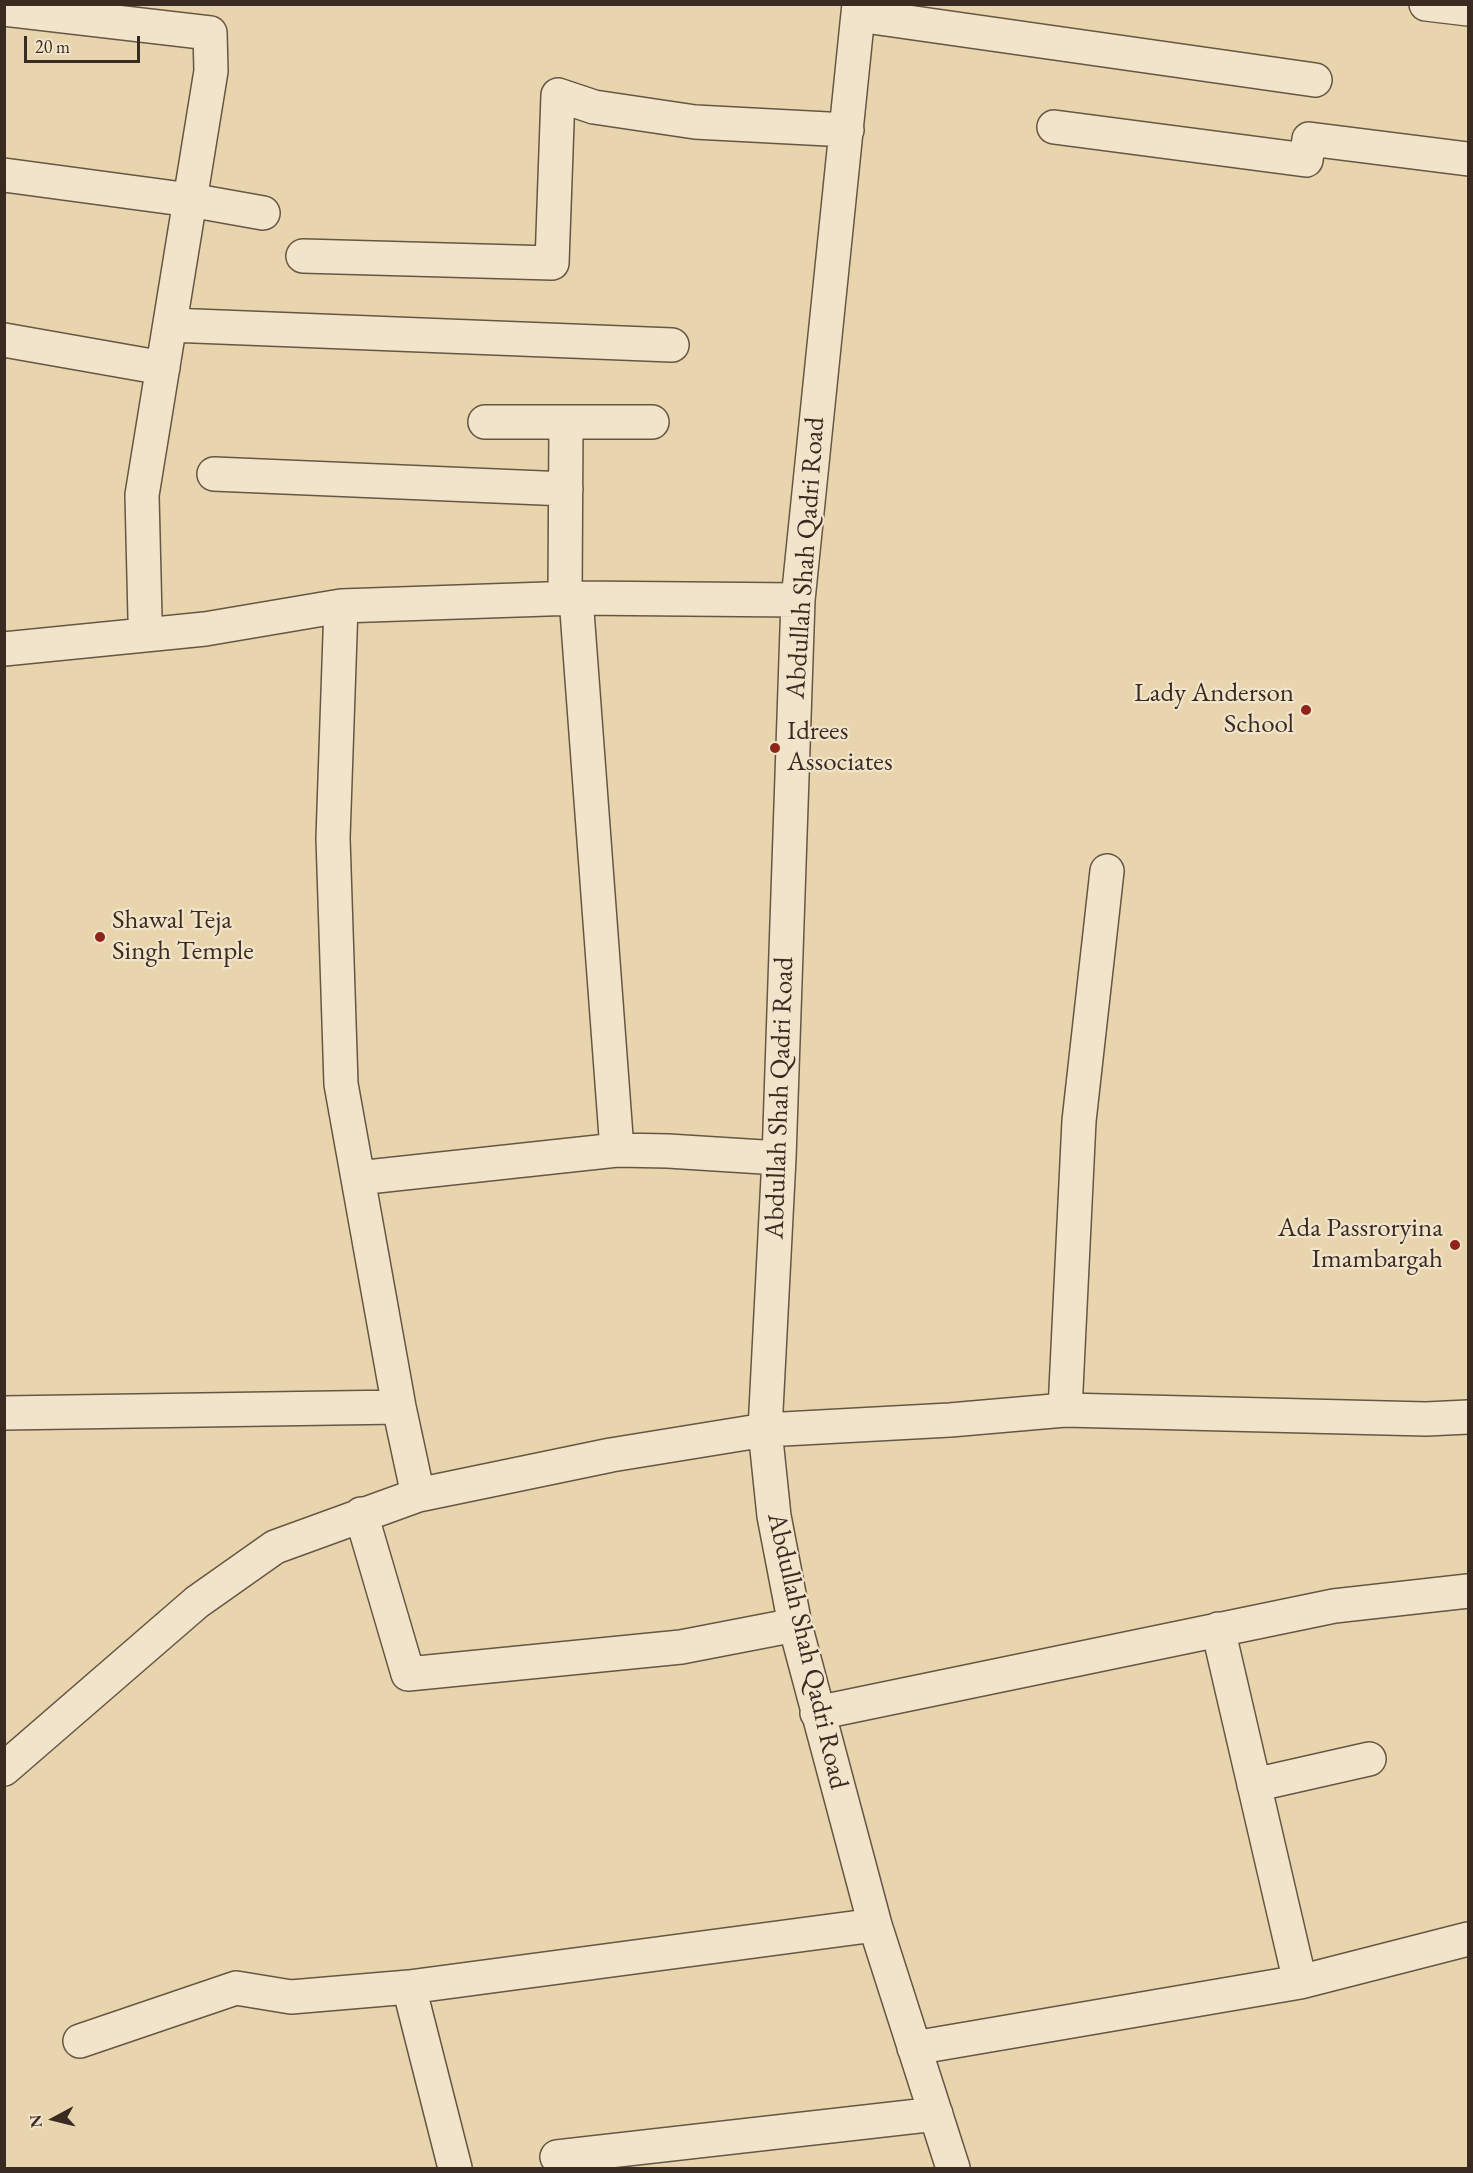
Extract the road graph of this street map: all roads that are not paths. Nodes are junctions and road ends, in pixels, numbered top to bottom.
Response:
1 (1426, 4) edge
2 (4, 9) edge
3 (1468, 9) edge
4 (859, 10) edge
5 (1315, 80) dead end
6 (1054, 127) dead end
7 (847, 130) junction
8 (1468, 159) edge
9 (4, 175) edge
10 (190, 200) junction
11 (263, 213) dead end
12 (303, 256) dead end
13 (170, 325) junction
14 (4, 340) edge
15 (672, 345) dead end
16 (163, 368) junction
17 (484, 422) dead end
18 (566, 422) junction
19 (652, 422) dead end
20 (214, 474) dead end
21 (566, 489) junction
22 (570, 598) junction
23 (798, 600) junction
24 (341, 606) junction
25 (145, 618) dead end
26 (4, 649) edge
27 (1107, 871) dead end
28 (617, 1150) junction
29 (779, 1158) junction
30 (358, 1178) junction
31 (399, 1407) junction
32 (1065, 1410) junction
33 (4, 1413) edge
34 (1468, 1417) edge
35 (765, 1430) junction
36 (418, 1495) junction
37 (362, 1514) junction
38 (1468, 1591) edge
39 (795, 1626) junction
40 (1218, 1629) junction
41 (817, 1713) junction
42 (1370, 1759) dead end
43 (4, 1769) edge
44 (1254, 1785) junction
45 (875, 1925) junction
46 (1466, 1949) edge
47 (1300, 1982) junction
48 (409, 1987) junction
49 (80, 2041) dead end
50 (914, 2048) junction
51 (936, 2114) junction
52 (557, 2157) dead end
53 (455, 2169) edge
54 (953, 2169) edge

1 - 3 street
2 - 10 street
4 - 5 street
4 - 7 street, Abdullah Shah Qadri Road
6 - 8 street
7 - 12 street
7 - 23 street, Abdullah Shah Qadri Road
9 - 10 street
10 - 11 street
10 - 13 street
13 - 15 street
13 - 16 street
14 - 16 street
16 - 25 street
17 - 18 street
18 - 19 street
18 - 21 street
20 - 21 street
21 - 22 street
22 - 23 street
22 - 24 street
22 - 28 street
23 - 29 street, Abdullah Shah Qadri Road
24 - 26 street
24 - 30 street
27 - 32 street
28 - 29 street
28 - 30 street
29 - 35 street, Abdullah Shah Qadri Road
30 - 31 street
31 - 33 street
31 - 36 street
32 - 34 street
32 - 35 street
35 - 36 street
35 - 39 street, Abdullah Shah Qadri Road
36 - 37 street
37 - 39 street
37 - 43 street
38 - 40 street
39 - 41 street, Abdullah Shah Qadri Road
40 - 41 street
40 - 44 street
41 - 45 street, Abdullah Shah Qadri Road
42 - 44 street
44 - 47 street
45 - 48 street
45 - 50 street, Abdullah Shah Qadri Road
46 - 47 street
47 - 50 street
48 - 49 street
48 - 53 street
50 - 51 street, Abdullah Shah Qadri Road
51 - 52 street
51 - 54 street, Abdullah Shah Qadri Road

